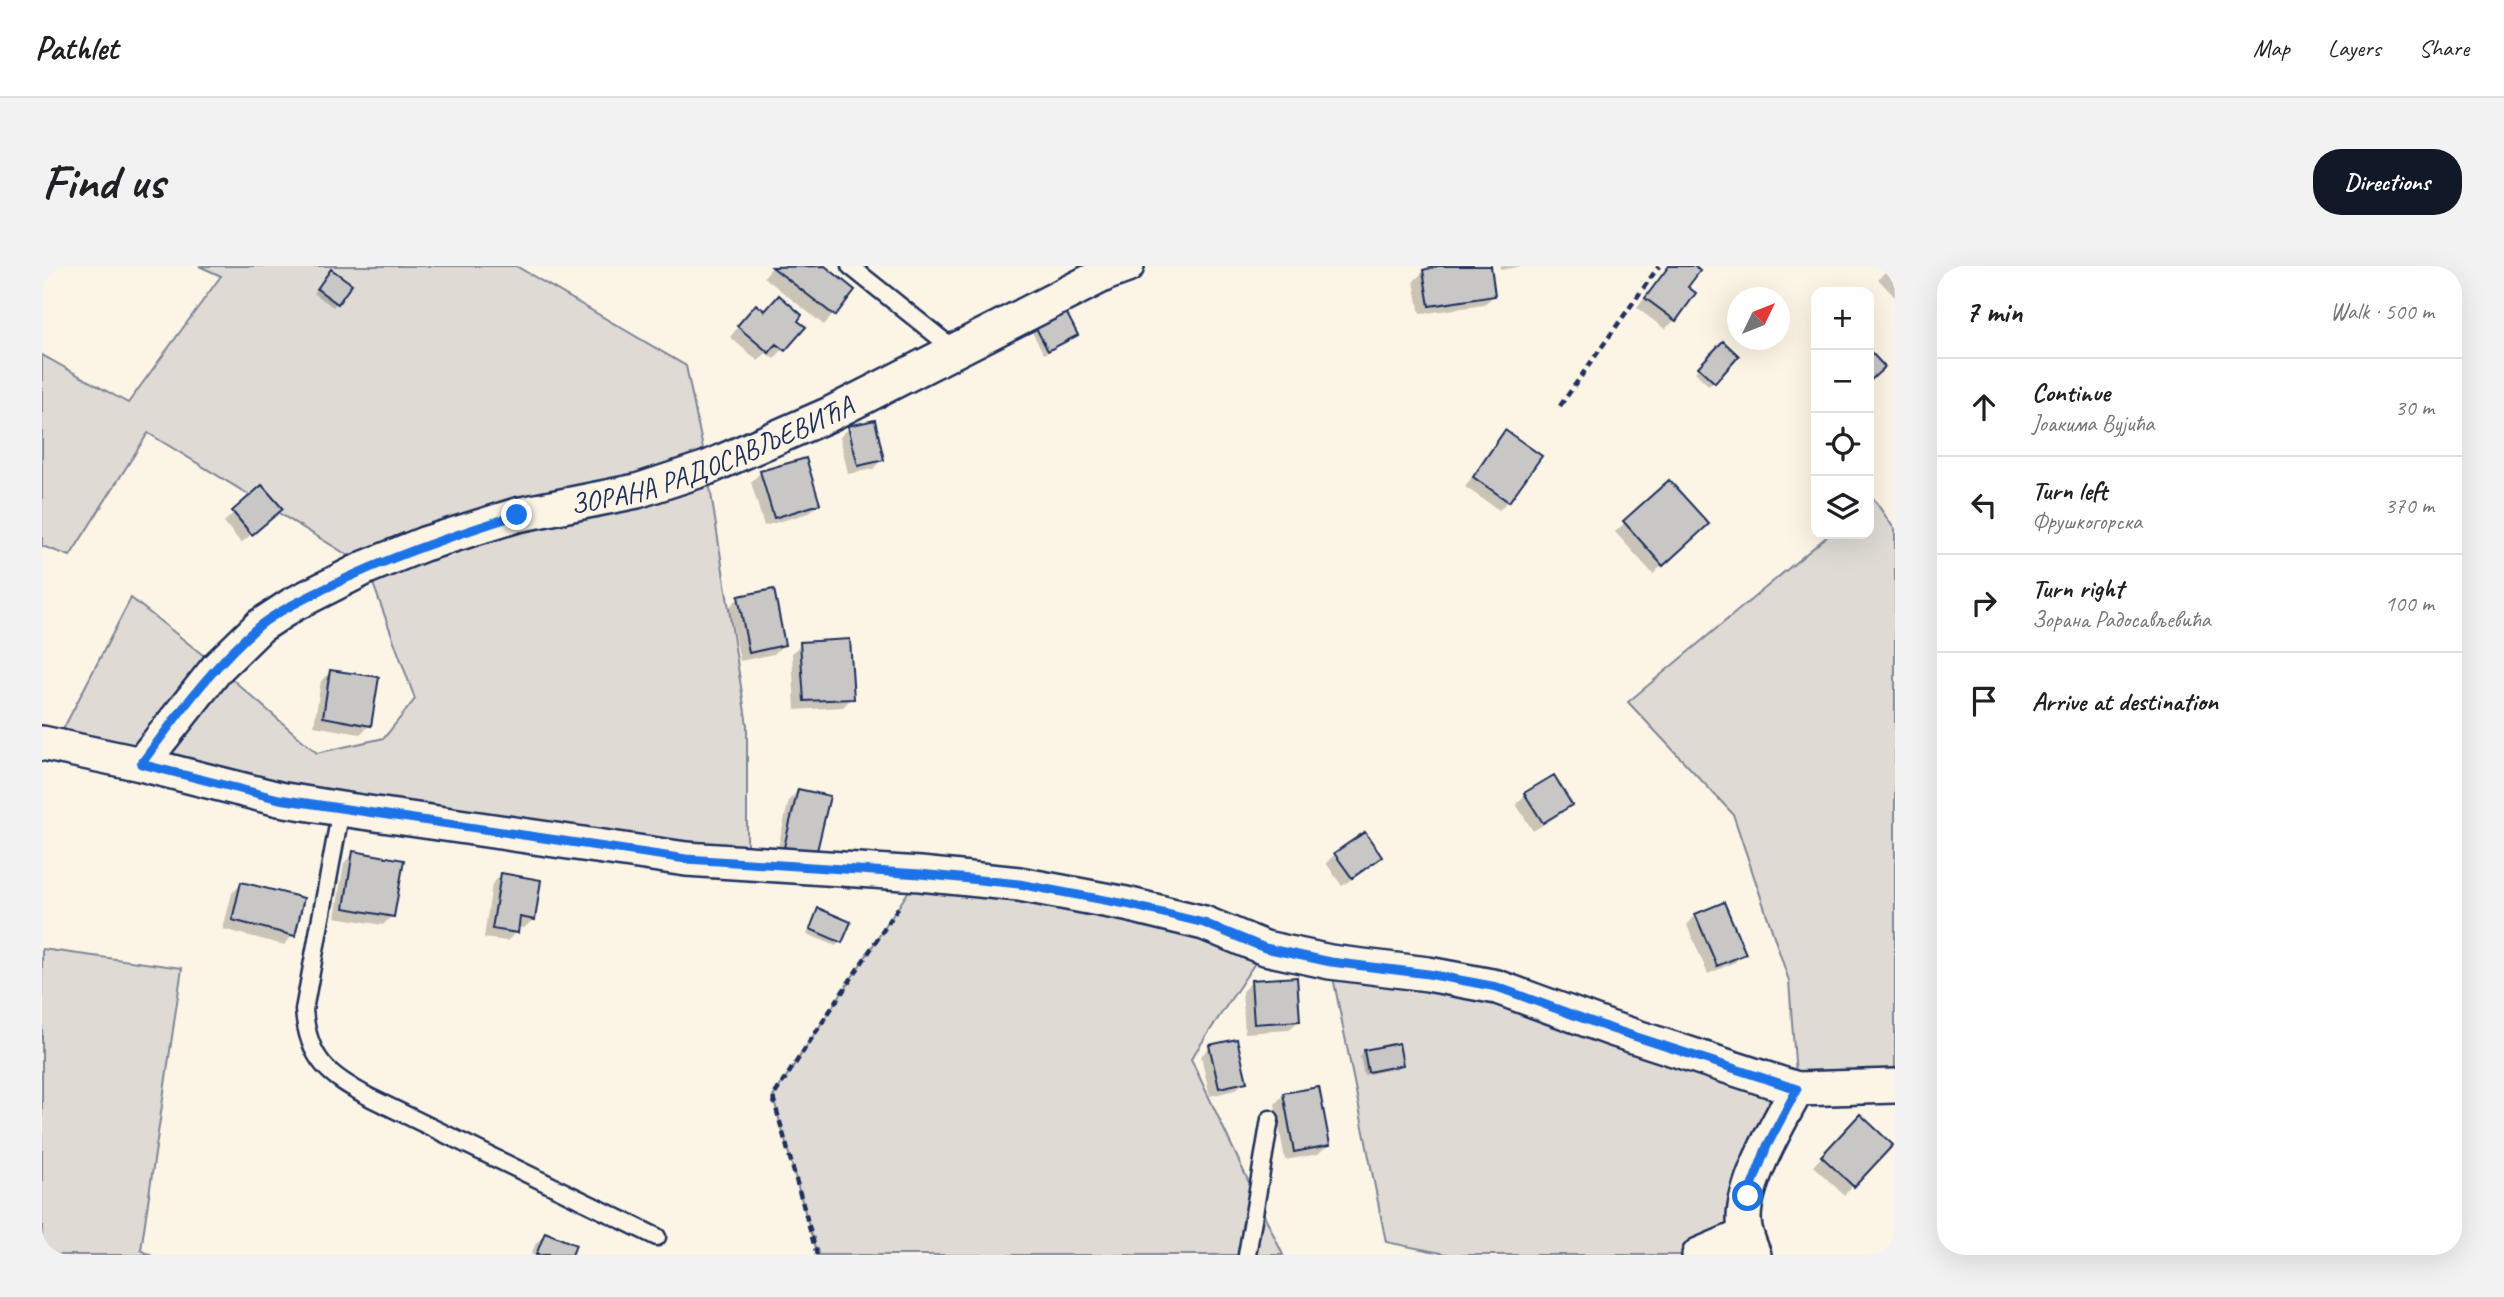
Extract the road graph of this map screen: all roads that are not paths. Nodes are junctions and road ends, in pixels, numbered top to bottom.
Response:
1 (850, 266) edge
2 (1127, 266) edge
3 (955, 350) junction
4 (42, 743) edge
5 (141, 764) junction
6 (341, 809) junction
7 (1895, 1086) edge
8 (1797, 1089) junction
9 (1270, 1119) dead end
10 (657, 1237) dead end
11 (1750, 1245) edge
12 (1247, 1255) edge
13 (1699, 1255) edge

1 - 3 lane
2 - 3 street, ЗОРАНА РАДОСАВЉЕВИЋА
3 - 5 street, ЗОРАНА РАДОСАВЉЕВИЋА
4 - 5 street
5 - 6 street
6 - 8 street
6 - 10 lane
7 - 8 street
8 - 11 street
9 - 12 lane
11 - 13 street

